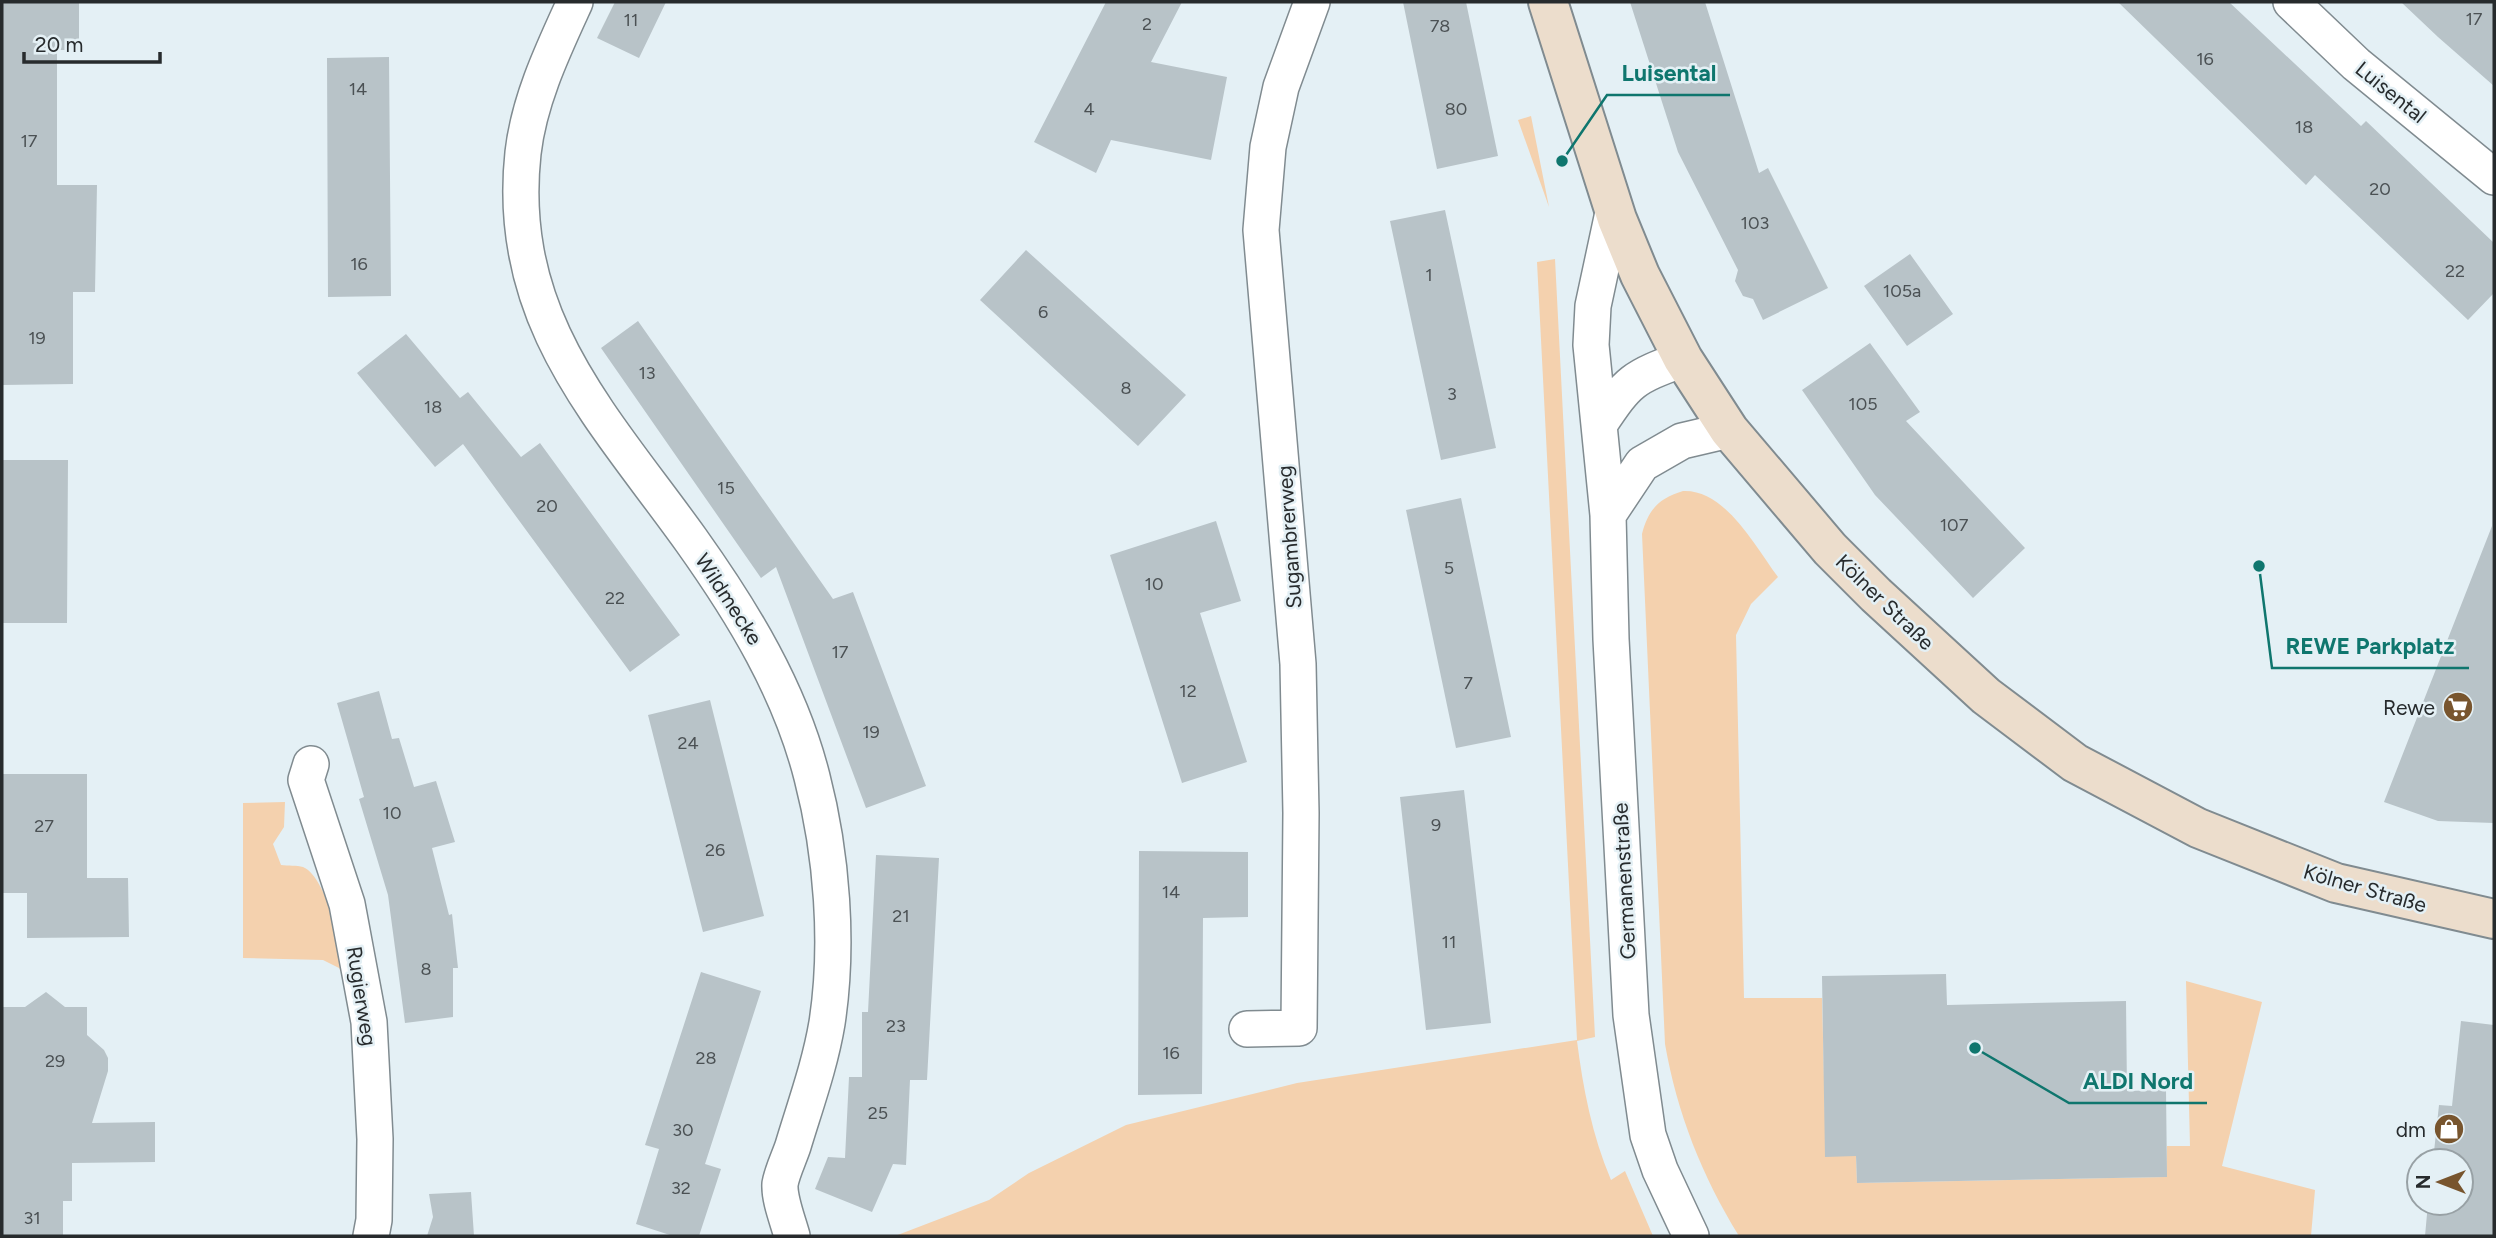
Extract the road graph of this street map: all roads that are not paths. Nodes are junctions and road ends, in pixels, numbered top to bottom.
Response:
1 (575, 2) edge
2 (1312, 2) edge
3 (1548, 2) edge
4 (2291, 2) edge
5 (2494, 177) edge
6 (1614, 208) junction
7 (1683, 359) junction
8 (1599, 425) junction
9 (1729, 430) junction
10 (1608, 515) junction
11 (311, 764) dead end
12 (2494, 919) edge
13 (1247, 1029) dead end
14 (370, 1236) edge
15 (792, 1236) edge
16 (1691, 1236) edge

1 - 15 street, Wildmecke
2 - 13 street, Sugambrerweg
3 - 6 main road, Kölner Straße
4 - 5 street, Luisental
6 - 7 main road, Kölner Straße
6 - 8 street, Germanenstraße
7 - 8 street
7 - 9 main road, Kölner Straße
8 - 10 street, Germanenstraße
9 - 10 street
9 - 12 main road, Kölner Straße
10 - 16 street, Germanenstraße
11 - 14 street, Rugierweg

